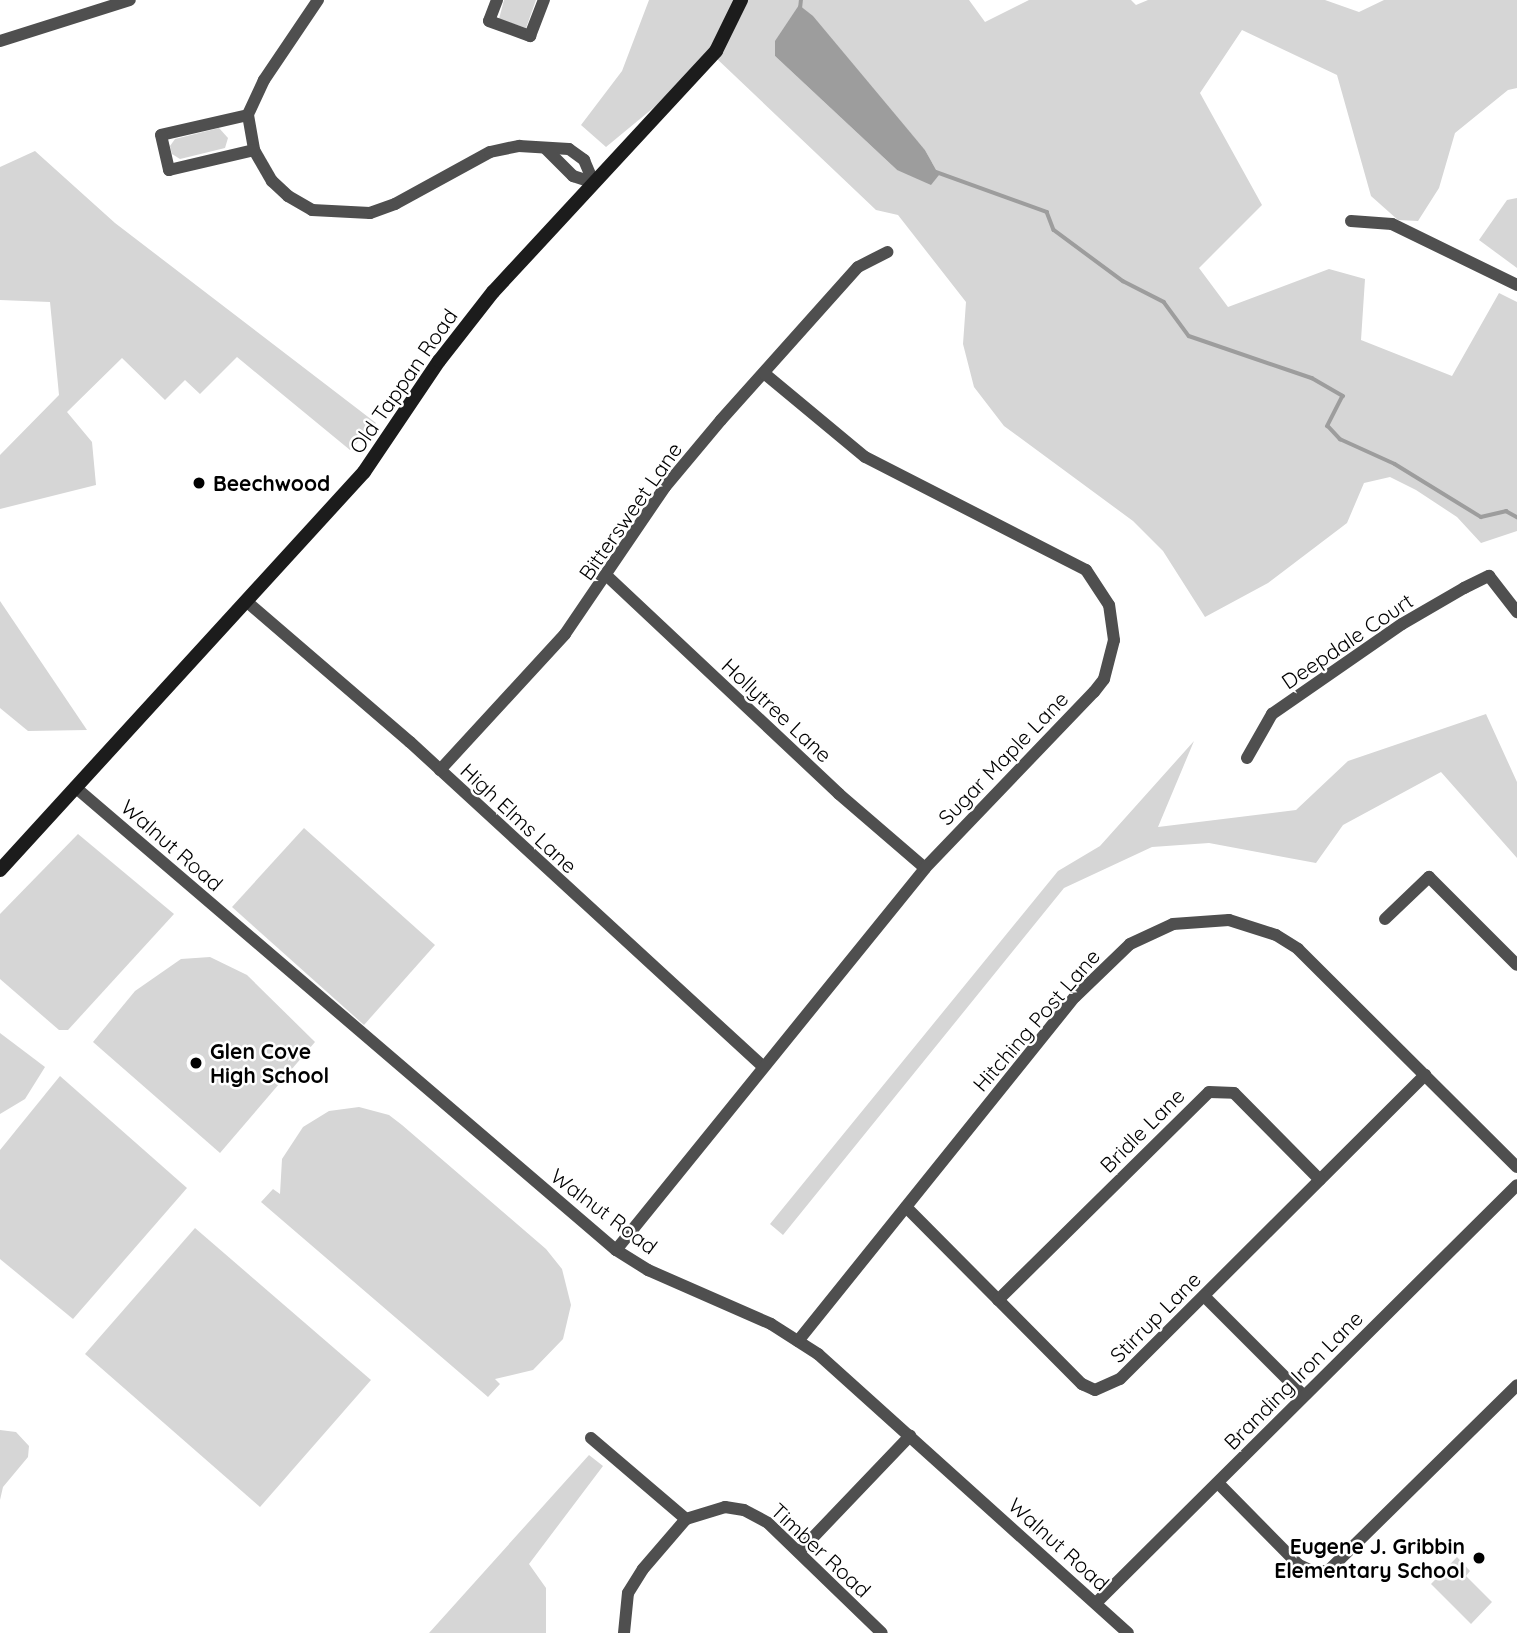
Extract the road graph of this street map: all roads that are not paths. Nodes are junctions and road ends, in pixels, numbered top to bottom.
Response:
1 (130, 0) edge
2 (318, 0) edge
3 (497, 0) edge
4 (544, 0) edge
5 (741, 0) edge
6 (0, 41) edge
7 (248, 115) junction
8 (545, 148) junction
9 (254, 150) junction
10 (594, 183) junction
11 (1351, 220) dead end
12 (887, 253) dead end
13 (1517, 285) edge
14 (764, 373) junction
15 (606, 575) junction
16 (246, 601) junction
17 (1517, 612) edge
18 (1247, 758) dead end
19 (440, 770) junction
20 (75, 787) junction
21 (925, 868) junction
22 (0, 870) edge
23 (1385, 919) dead end
24 (1517, 965) edge
25 (764, 1067) junction
26 (1425, 1075) junction
27 (1517, 1167) edge
28 (1320, 1180) junction
29 (1517, 1185) edge
30 (906, 1207) junction
31 (616, 1250) junction
32 (1204, 1296) junction
33 (998, 1300) junction
34 (798, 1341) junction
35 (1517, 1385) edge
36 (1304, 1396) junction
37 (910, 1436) junction
38 (592, 1438) dead end
39 (1218, 1482) junction
40 (686, 1519) junction
41 (799, 1552) junction
42 (1096, 1603) junction
43 (624, 1633) edge
44 (882, 1633) edge
45 (1128, 1633) edge

1 - 6 street
2 - 7 street
3 - 4 street
5 - 10 street, Old Tappan Road
7 - 9 street
7 - 9 street
8 - 9 street
8 - 10 street
8 - 10 street
10 - 16 street, Old Tappan Road
11 - 13 street
12 - 14 street, Bittersweet Lane
14 - 15 street, Bittersweet Lane
14 - 21 street, Sugar Maple Lane
15 - 19 street, Bittersweet Lane
15 - 21 street, Hollytree Lane
16 - 19 street, High Elms Lane
16 - 20 street, Old Tappan Road
17 - 18 street, Deepdale Court
19 - 25 street, High Elms Lane
20 - 22 street, Old Tappan Road
20 - 31 street, Walnut Road
21 - 25 street, Sugar Maple Lane
23 - 24 street
25 - 31 street, Sugar Maple Lane
26 - 27 street, Hitching Post Lane
26 - 28 street, Stirrup Lane
26 - 30 street, Hitching Post Lane
28 - 32 street, Stirrup Lane
28 - 33 street, Bridle Lane
29 - 36 street, Branding Iron Lane
30 - 33 street, Stirrup Lane
30 - 34 street, Hitching Post Lane
31 - 34 street, Walnut Road
32 - 33 street, Stirrup Lane
32 - 36 street
34 - 37 street, Walnut Road
35 - 39 street
36 - 39 street, Branding Iron Lane
37 - 41 street
37 - 42 street, Walnut Road
38 - 40 street
39 - 42 street, Branding Iron Lane
40 - 41 street, Timber Road
40 - 43 street
41 - 44 street, Timber Road
42 - 45 street, Walnut Road

